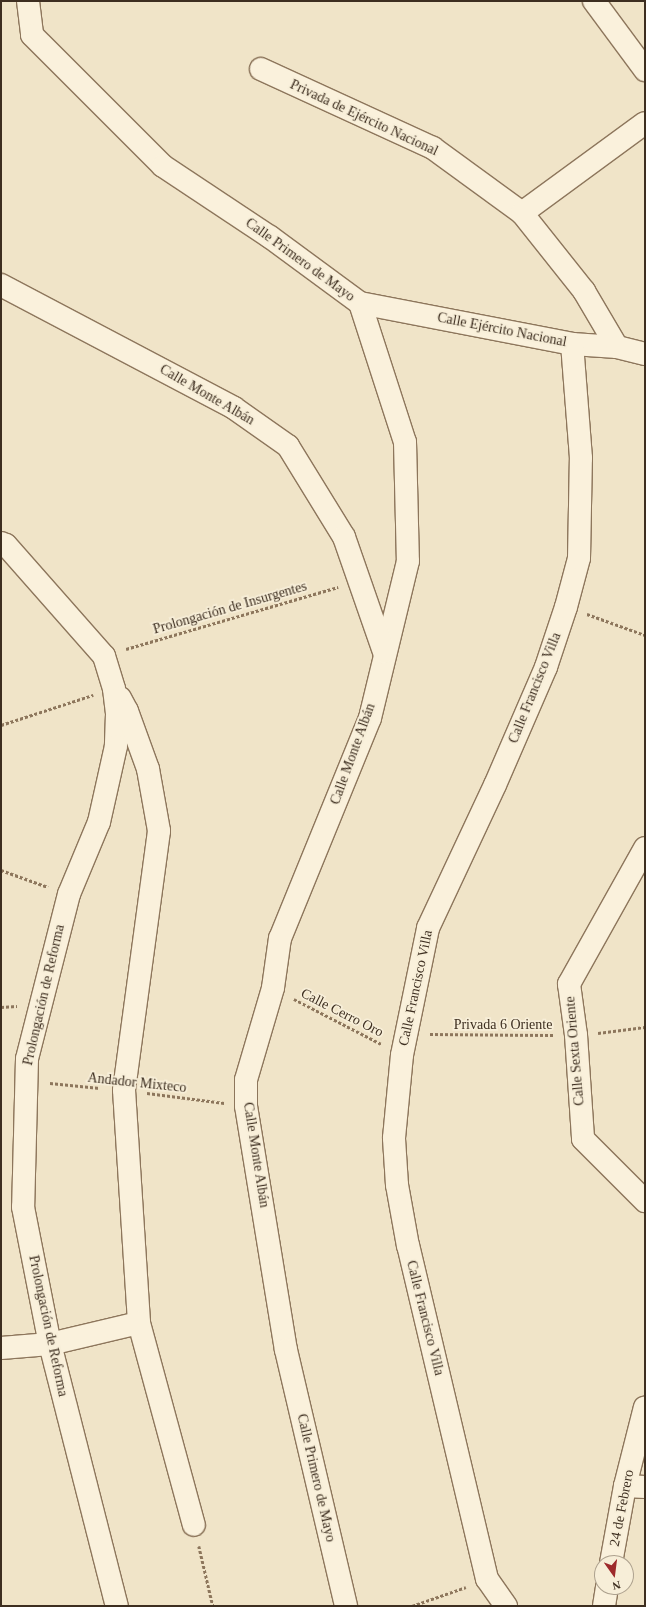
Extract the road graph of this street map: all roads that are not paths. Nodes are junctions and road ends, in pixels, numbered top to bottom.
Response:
1 (28, 1) edge
2 (594, 1) edge
3 (260, 70) dead end
4 (645, 70) edge
5 (645, 123) edge
6 (522, 214) junction
7 (1, 285) edge
8 (360, 303) junction
9 (572, 344) junction
10 (617, 347) junction
11 (645, 354) edge
12 (1, 543) edge
13 (384, 652) junction
14 (114, 689) junction
15 (645, 848) edge
16 (645, 1201) edge
17 (139, 1322) junction
18 (50, 1344) junction
19 (1, 1348) edge
20 (286, 1350) joint
21 (645, 1407) edge
22 (635, 1487) edge
23 (194, 1525) road end
24 (614, 1555) edge
25 (606, 1595) edge
26 (117, 1606) edge
27 (346, 1606) edge
28 (506, 1606) edge
29 (604, 1606) edge

1 - 8 street, Calle Primero de Mayo
2 - 4 street
3 - 6 street, Privada de Ejército Nacional
5 - 6 street
6 - 10 street, Privada de Ejército Nacional
7 - 13 street, Calle Monte Albán
8 - 9 street, Calle Ejército Nacional
8 - 13 street, Calle Primero de Mayo
9 - 10 street, Calle Ejército Nacional
9 - 28 street, Calle Francisco Villa
10 - 11 street, Calle Ejército Nacional
12 - 14 street, Prolongación de Reforma
13 - 20 street, Calle Monte Albán
14 - 17 street
14 - 18 street, Prolongación de Reforma
15 - 16 street, Calle Sexta Oriente
17 - 18 street
17 - 23 street
18 - 19 street
18 - 26 street, Prolongación de Reforma
20 - 27 street, Calle Primero de Mayo
21 - 22 street, 24 de Febrero
22 - 24 street, 24 de Febrero
25 - 29 street

